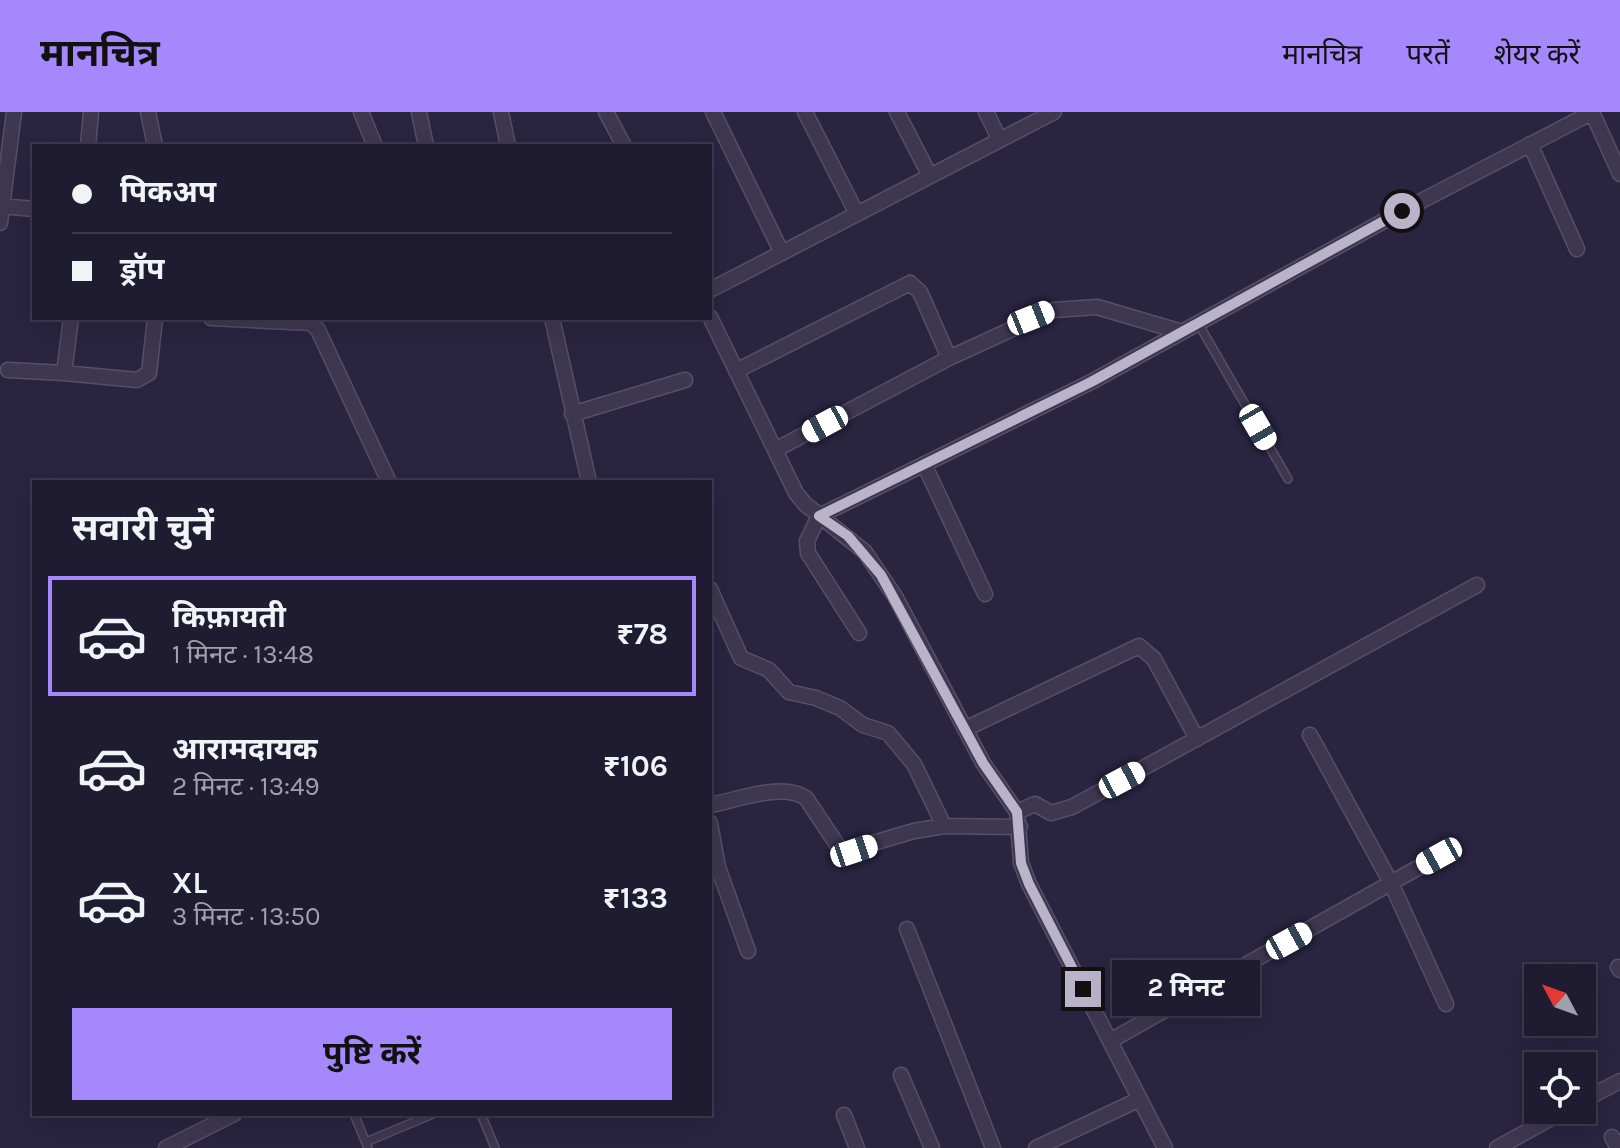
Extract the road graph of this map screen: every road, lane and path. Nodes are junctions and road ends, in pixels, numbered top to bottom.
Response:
1 (14, 112) edge
2 (91, 112) edge
3 (148, 112) edge
4 (361, 112) edge
5 (419, 112) edge
6 (501, 112) edge
7 (606, 112) edge
8 (713, 112) edge
9 (805, 112) edge
10 (897, 112) edge
11 (986, 112) edge
12 (1054, 112) edge
13 (1593, 112) edge
14 (1000, 140) junction
15 (88, 144) edge
16 (155, 144) edge
17 (374, 144) edge
18 (426, 144) edge
19 (508, 144) edge
20 (623, 144) edge
21 (1530, 144) junction
22 (1620, 174) edge
23 (930, 176) junction
24 (2, 206) junction
25 (32, 209) edge
26 (857, 214) junction
27 (0, 223) edge
28 (1577, 249) dead end
29 (782, 253) junction
30 (712, 289) edge
31 (71, 320) edge
32 (155, 320) edge
33 (302, 320) edge
34 (552, 320) edge
35 (711, 320) edge
36 (1198, 323) junction
37 (1182, 332) junction
38 (949, 358) junction
39 (8, 370) dead end
40 (736, 371) junction
41 (64, 373) junction
42 (685, 380) dead end
43 (572, 414) junction
44 (775, 450) junction
45 (924, 464) junction
46 (1288, 479) dead end
47 (388, 480) edge
48 (588, 480) edge
49 (819, 516) junction
50 (1477, 585) dead end
51 (712, 593) edge
52 (985, 594) dead end
53 (859, 633) dead end
54 (965, 729) junction
55 (1310, 735) dead end
56 (1197, 739) junction
57 (712, 805) edge
58 (1017, 812) junction
59 (944, 826) junction
60 (1020, 827) junction
61 (712, 846) edge
62 (1439, 856) dead end
63 (714, 869) edge
64 (1391, 883) junction
65 (907, 929) dead end
66 (748, 951) dead end
67 (1446, 1004) dead end
68 (1110, 1041) junction
69 (901, 1075) dead end
70 (1620, 1081) edge
71 (1596, 1094) edge
72 (1140, 1099) junction
73 (844, 1115) dead end
74 (230, 1116) edge
75 (355, 1116) edge
76 (429, 1116) edge
77 (482, 1116) edge
78 (1541, 1124) edge
79 (367, 1145) edge
80 (1038, 1147) edge
81 (166, 1148) edge
82 (495, 1148) edge
83 (857, 1148) edge
84 (932, 1148) edge
85 (993, 1148) edge
86 (1165, 1148) edge
87 (1497, 1148) edge

1 - 24 street
2 - 15 street
3 - 16 street
4 - 17 street
5 - 18 street
6 - 19 street
7 - 20 street
8 - 29 street
9 - 26 street
10 - 23 street
11 - 14 street
12 - 14 street
13 - 21 street
13 - 22 street
14 - 23 street
21 - 28 street
21 - 36 street
23 - 26 street
24 - 25 street
24 - 27 street
26 - 29 street
29 - 30 street
31 - 41 street
32 - 41 street
33 - 47 street
34 - 43 street
35 - 40 street
36 - 37 street
36 - 46 lane
37 - 38 street
37 - 45 street
38 - 40 street
38 - 44 street
39 - 41 street
40 - 44 street
42 - 43 street
43 - 48 street
44 - 49 street
45 - 49 street
45 - 52 street
49 - 53 street
49 - 54 street
50 - 56 street
51 - 59 street
54 - 56 street
54 - 58 street
55 - 64 street
56 - 58 street
57 - 59 street
58 - 60 street
59 - 60 street
60 - 68 street
61 - 63 street
62 - 64 street
63 - 66 street
64 - 67 street
64 - 68 street
65 - 85 street
68 - 72 street
69 - 84 street
70 - 71 street
72 - 80 street
72 - 86 street
73 - 83 street
74 - 81 street
75 - 79 lane
76 - 79 lane
77 - 82 lane
78 - 87 street

